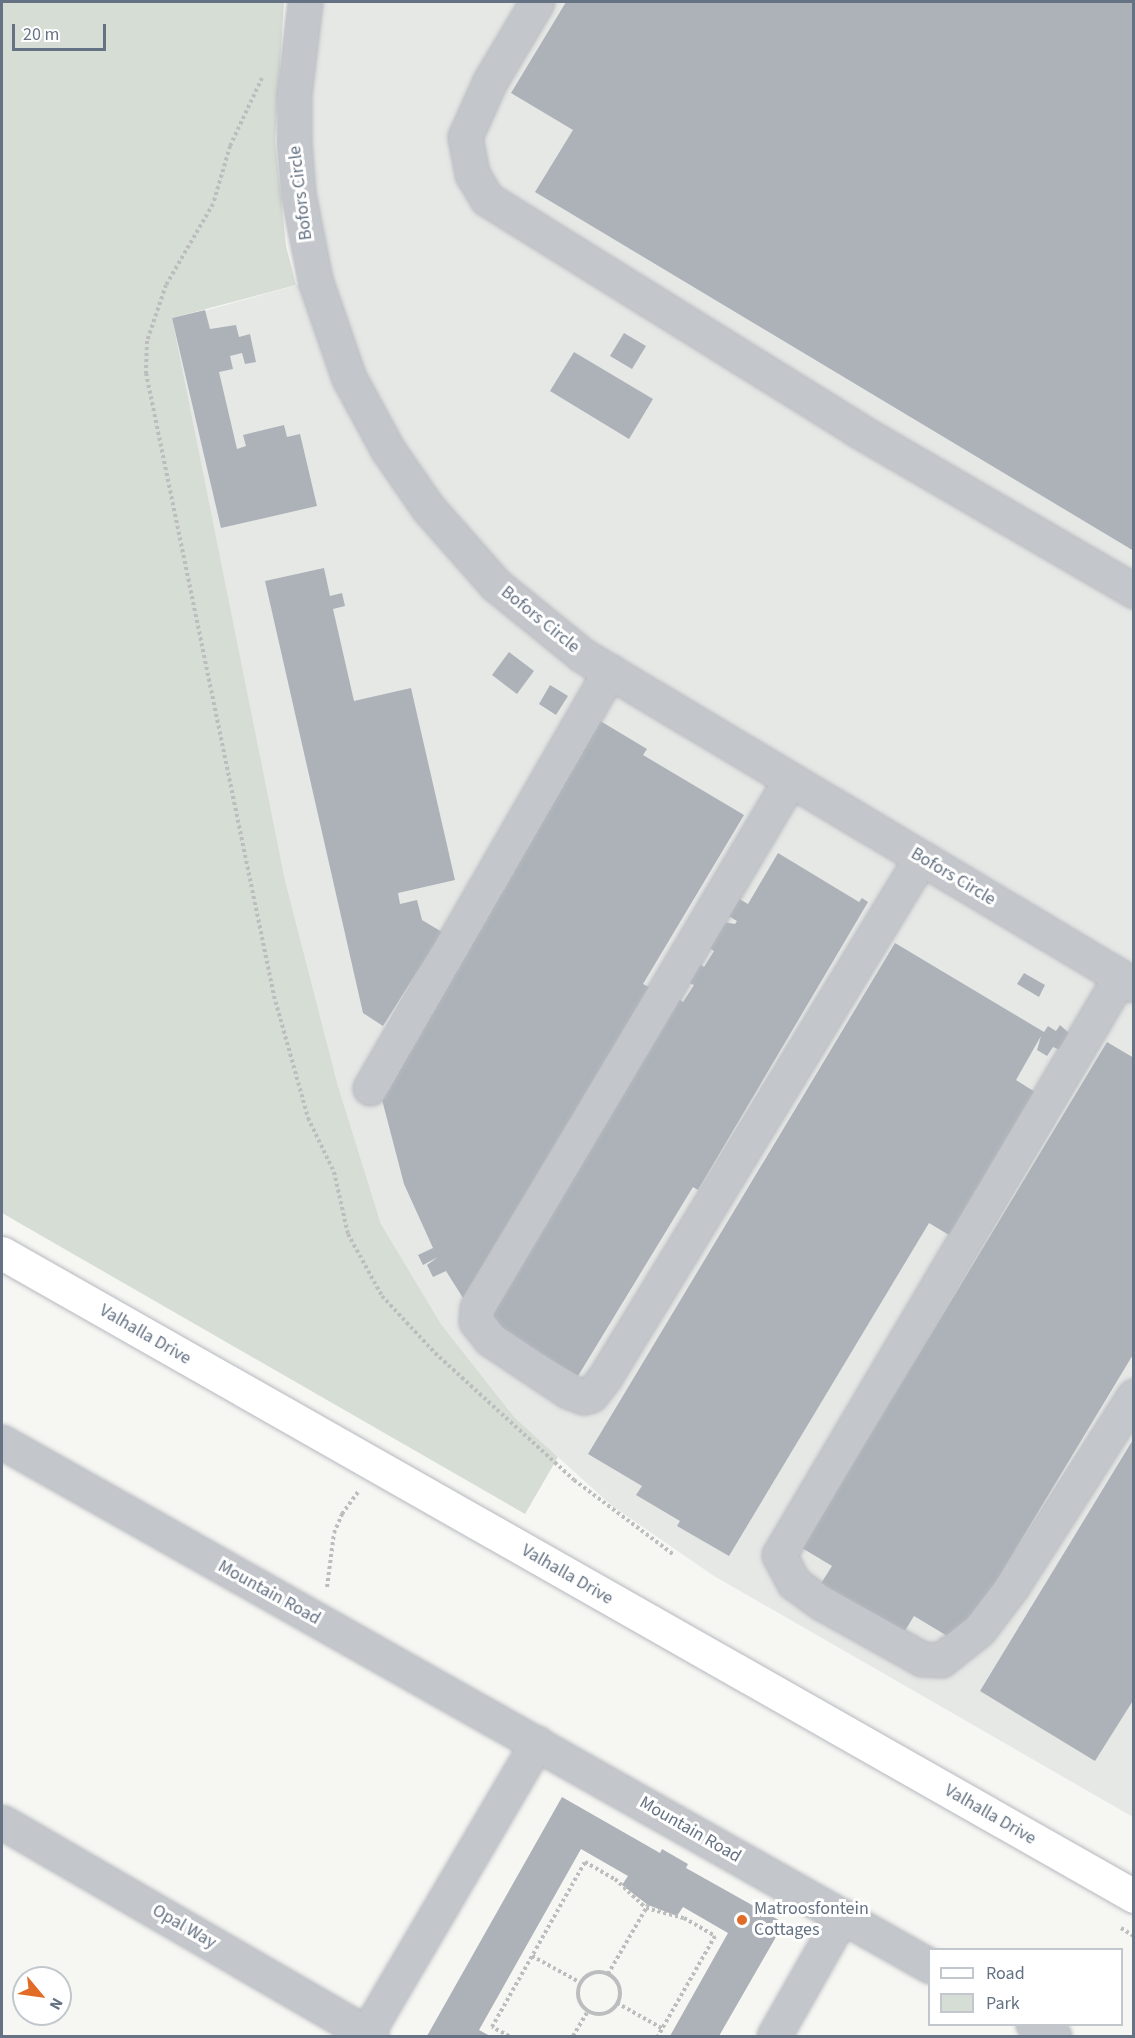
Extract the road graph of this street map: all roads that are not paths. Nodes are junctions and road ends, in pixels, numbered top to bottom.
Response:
1 (305, 2) edge
2 (537, 2) edge
3 (1134, 591) edge
4 (610, 671) junction
5 (790, 780) junction
6 (921, 858) junction
7 (1127, 981) edge
8 (370, 1088) dead end
9 (2, 1253) edge
10 (1134, 1396) edge
11 (2, 1442) edge
12 (537, 1743) junction
13 (2, 1822) edge
14 (1134, 1896) edge
15 (842, 1916) junction
16 (928, 1965) edge
17 (1035, 2026) edge
18 (367, 2036) edge
19 (774, 2037) edge
20 (1054, 2037) edge

1 - 4 street, Bofors Circle
2 - 3 street
4 - 5 street, Bofors Circle
4 - 8 street
5 - 6 street, Bofors Circle
5 - 6 street
6 - 7 street, Bofors Circle
7 - 10 street
9 - 14 main road, Valhalla Drive
11 - 12 street, Mountain Road
12 - 15 street, Mountain Road
12 - 18 street
13 - 18 street, Opal Way
15 - 16 street, Mountain Road
15 - 19 street
17 - 20 street

